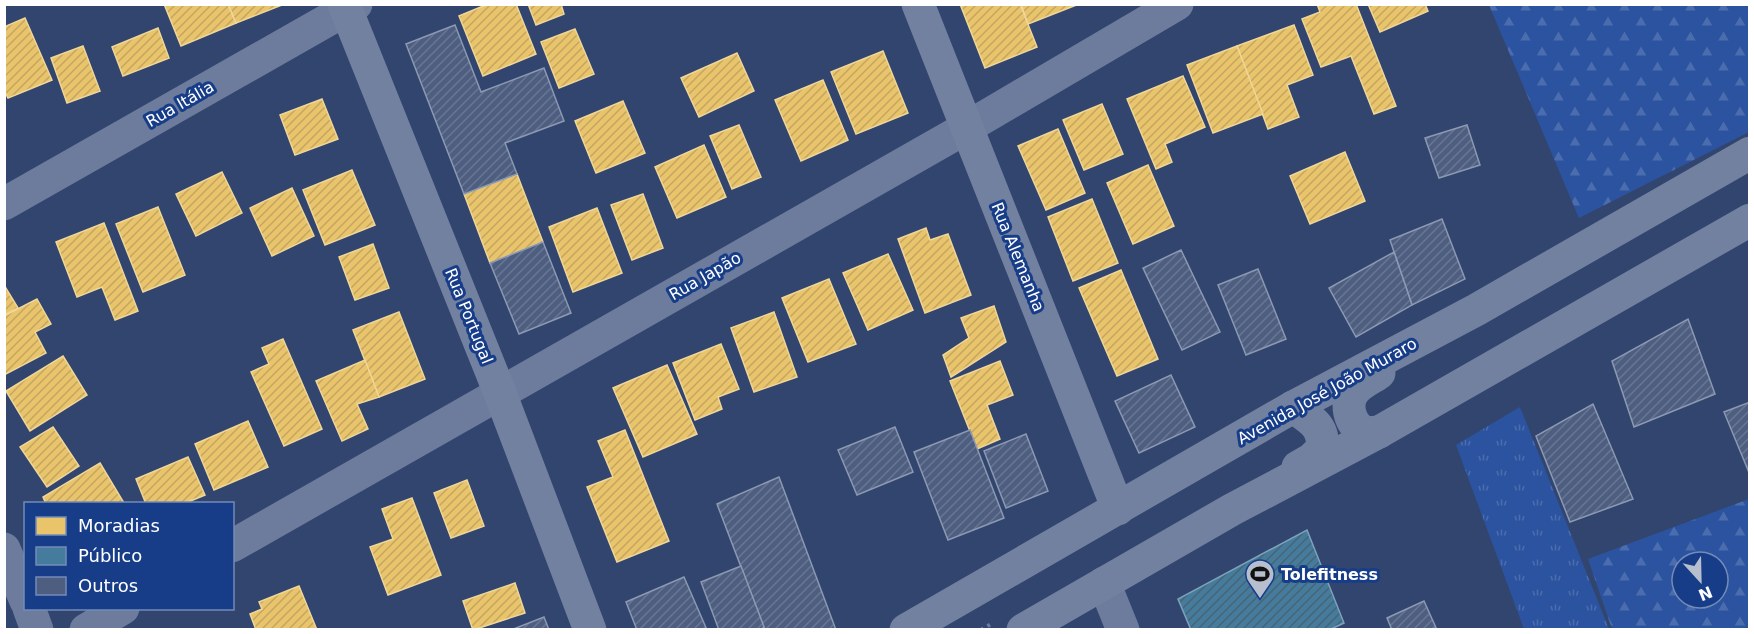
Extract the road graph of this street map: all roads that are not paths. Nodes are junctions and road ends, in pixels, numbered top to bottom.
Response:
1 (918, 4) edge
2 (1177, 4) edge
3 (349, 6) edge
4 (966, 128) junction
5 (1749, 153) edge
6 (4, 204) edge
7 (1749, 220) edge
8 (1476, 310) junction
9 (500, 393) junction
10 (1293, 407) junction
11 (1378, 432) junction
12 (1118, 509) junction
13 (1233, 509) junction
14 (234, 545) edge
15 (4, 549) edge
16 (1104, 583) junction
17 (24, 596) edge
18 (29, 610) edge
19 (121, 610) edge
20 (37, 630) edge
21 (86, 630) edge
22 (590, 630) edge
23 (906, 630) edge
24 (1023, 630) edge
25 (1123, 630) edge

1 - 4 main road, Rua Alemanha
2 - 4 street, Rua Japão
3 - 6 street, Rua Itália
3 - 9 main road, Rua Portugal
4 - 9 street, Rua Japão
4 - 12 main road, Rua Alemanha
5 - 8 main road, Avenida José João Muraro
7 - 11 main road
8 - 10 main road, Avenida José João Muraro
8 - 11 main road
9 - 14 street, Rua Japão
9 - 22 main road, Rua Portugal
10 - 12 main road, Avenida José João Muraro
10 - 13 main road
11 - 13 main road
12 - 23 main road, Avenida José João Muraro
13 - 16 main road
15 - 17 street
16 - 24 main road
16 - 25 street
18 - 20 street
19 - 21 street

